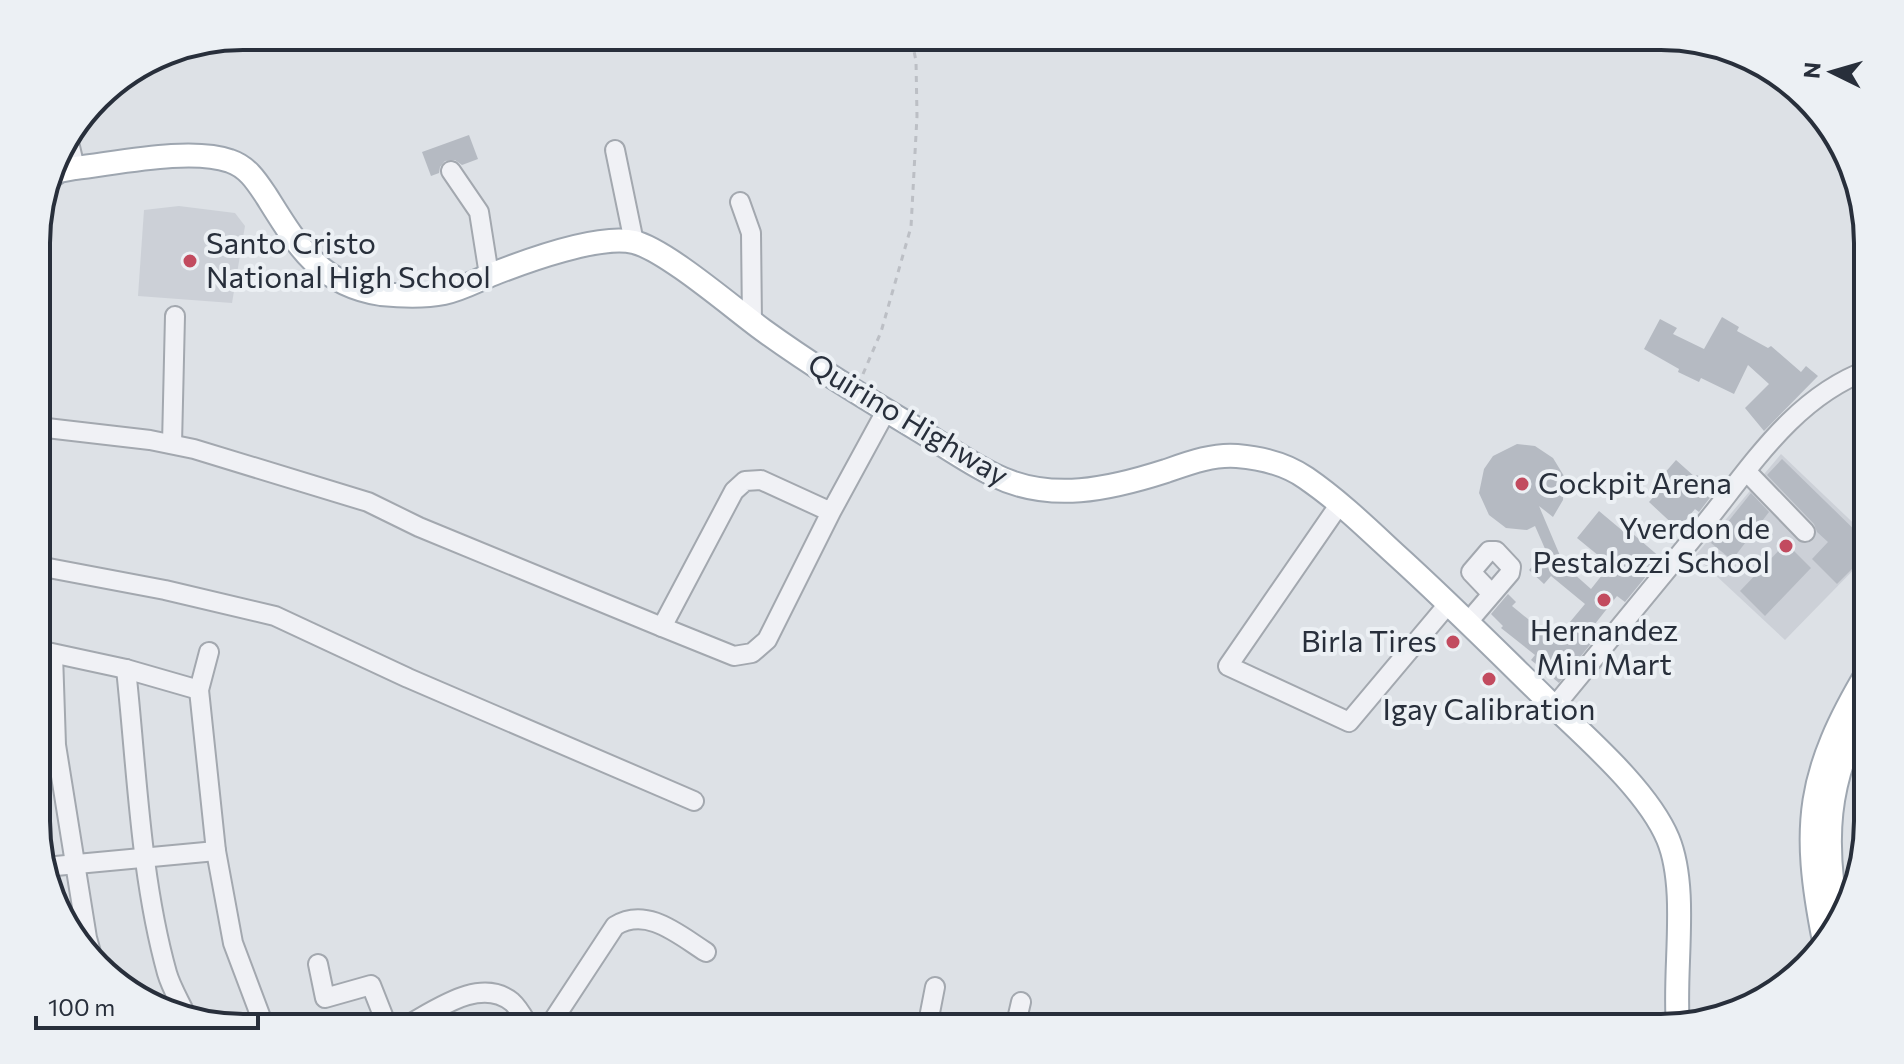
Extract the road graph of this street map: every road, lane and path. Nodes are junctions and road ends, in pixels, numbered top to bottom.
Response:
1 (914, 50) edge
2 (615, 150) dead end
3 (66, 167) edge
4 (451, 171) dead end
5 (740, 202) dead end
6 (634, 242) junction
7 (489, 275) junction
8 (175, 316) dead end
9 (752, 322) junction
10 (1854, 375) edge
11 (855, 392) junction
12 (886, 411) junction
13 (50, 429) edge
14 (172, 444) junction
15 (1747, 472) junction
16 (1339, 505) junction
17 (831, 512) junction
18 (1805, 532) dead end
19 (50, 568) edge
20 (1492, 594) dead end
21 (1449, 603) junction
22 (1468, 622) junction
23 (662, 627) junction
24 (209, 652) dead end
25 (50, 653) edge
26 (126, 669) junction
27 (50, 689) edge
28 (199, 690) junction
29 (1554, 707) junction
30 (1854, 720) edge
31 (1854, 728) edge
32 (694, 801) dead end
33 (216, 851) junction
34 (146, 858) junction
35 (74, 863) junction
36 (56, 865) edge
37 (1835, 903) edge
38 (1822, 927) edge
39 (88, 936) edge
40 (706, 952) dead end
41 (318, 964) dead end
42 (935, 987) dead end
43 (1021, 1002) dead end
44 (180, 1003) edge
45 (1677, 1013) edge
46 (260, 1014) edge
47 (382, 1014) edge
48 (430, 1014) edge
49 (520, 1014) edge
50 (557, 1014) edge
51 (930, 1014) edge
52 (1018, 1014) edge

1 - 11 path
2 - 6 street
3 - 7 main road, Quirino Highway
4 - 7 street
5 - 9 street
6 - 7 main road, Quirino Highway
6 - 9 main road, Quirino Highway
8 - 14 street
9 - 11 main road, Quirino Highway
10 - 15 street
11 - 12 main road, Quirino Highway
12 - 16 main road, Quirino Highway
12 - 17 street
13 - 14 street
14 - 23 street
15 - 18 street
15 - 29 street
16 - 21 main road, Quirino Highway
16 - 21 street
17 - 23 street
17 - 23 street
19 - 32 street
20 - 22 street
21 - 22 main road, Quirino Highway
22 - 29 main road, Quirino Highway
24 - 28 street
25 - 26 street
26 - 28 street
26 - 34 street
27 - 35 street
28 - 33 street
29 - 45 main road, Quirino Highway
30 - 38 main road
31 - 37 main road
33 - 34 street
33 - 46 street
34 - 35 street
34 - 44 street
35 - 36 street
35 - 39 street
40 - 50 street
41 - 47 street
42 - 51 street
43 - 52 street
48 - 49 street

